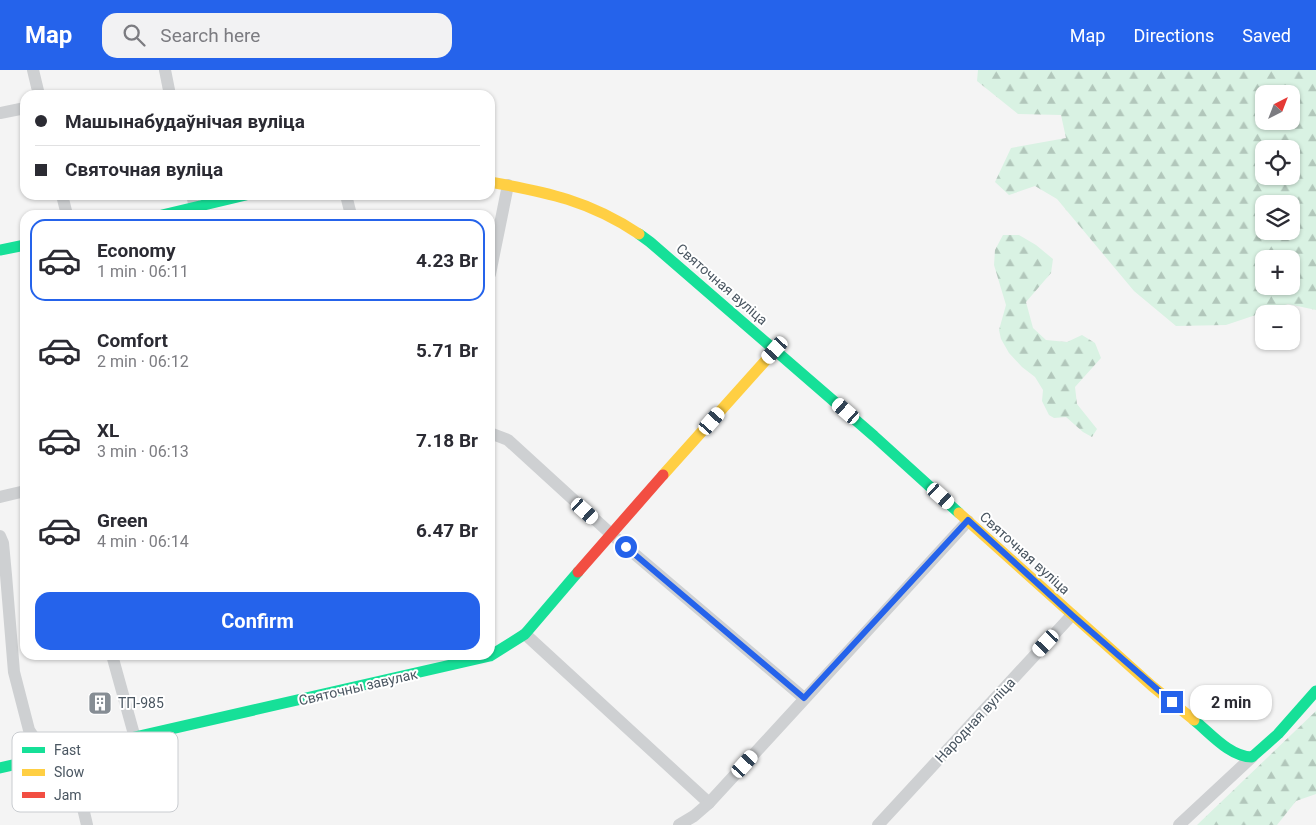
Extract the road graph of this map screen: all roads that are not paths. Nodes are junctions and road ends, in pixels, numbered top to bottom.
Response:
1 (33, 70) edge
2 (165, 70) edge
3 (38, 90) edge
4 (169, 90) edge
5 (20, 109) edge
6 (0, 113) edge
7 (495, 183) edge
8 (508, 185) junction
9 (230, 200) edge
10 (199, 210) edge
11 (20, 246) edge
12 (495, 249) edge
13 (0, 250) edge
14 (775, 350) junction
15 (495, 435) edge
16 (20, 492) edge
17 (0, 497) edge
18 (968, 520) junction
19 (611, 534) junction
20 (0, 536) edge
21 (1072, 615) junction
22 (526, 634) junction
23 (495, 653) edge
24 (113, 660) edge
25 (473, 660) edge
26 (1316, 691) edge
27 (804, 698) junction
28 (30, 732) edge
29 (133, 732) edge
30 (161, 732) edge
31 (1252, 757) junction
32 (709, 803) junction
33 (83, 812) edge
34 (86, 825) edge
35 (679, 825) edge
36 (878, 825) edge
37 (1179, 825) edge

1 - 3 street
2 - 4 street
5 - 6 street
7 - 8 street, Святочная вуліца
8 - 12 street
8 - 14 street, Святочная вуліца
9 - 10 street
11 - 13 street
14 - 18 street, Святочная вуліца
14 - 19 street, Святочны завулак
15 - 19 street
16 - 17 street
18 - 21 street, Святочная вуліца
18 - 27 street
19 - 22 street, Святочны завулак
19 - 27 street
20 - 28 street
21 - 31 street, Святочная вуліца
21 - 36 street, Народная вуліца
22 - 23 street, Святочны завулак
22 - 32 street
24 - 29 street
25 - 30 street, Святочны завулак
26 - 31 street
27 - 32 street
31 - 37 street
32 - 35 street
33 - 34 street

